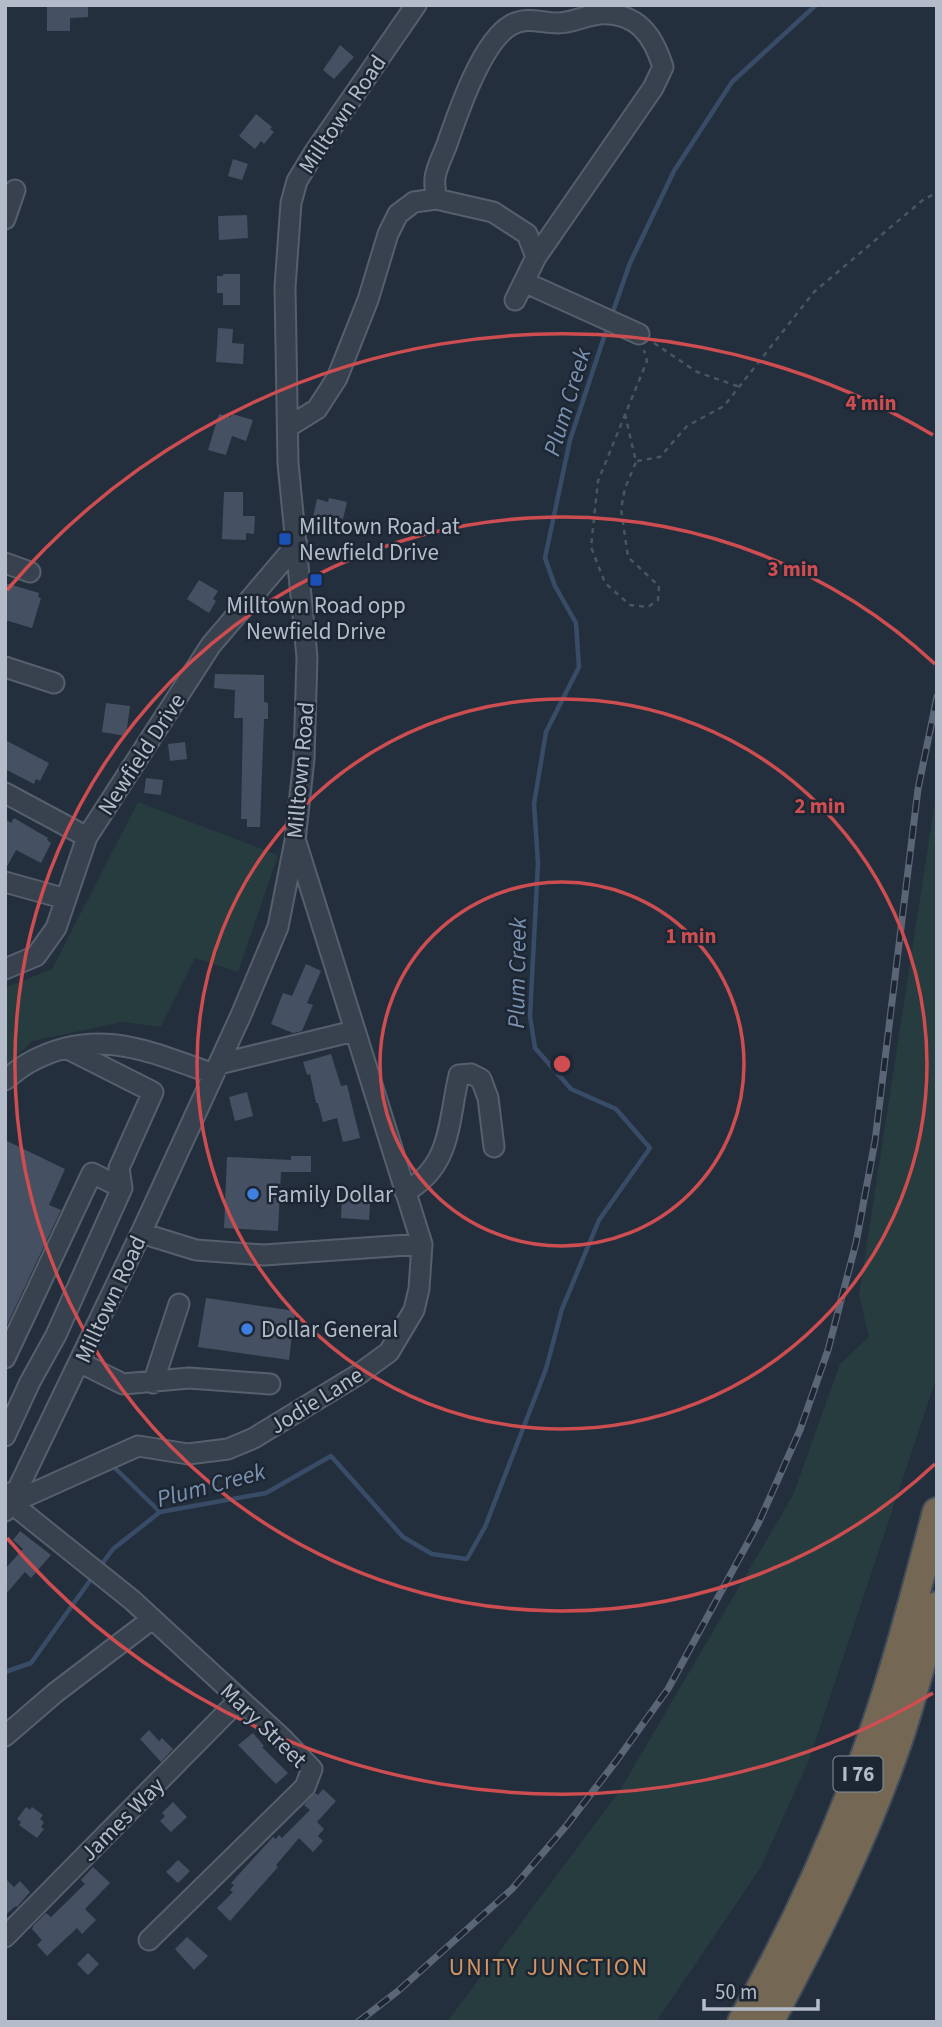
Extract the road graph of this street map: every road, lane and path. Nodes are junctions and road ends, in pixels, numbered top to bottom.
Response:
1 (416, 5) edge
2 (15, 190) dead end
3 (937, 193) edge
4 (436, 199) junction
5 (5, 219) edge
6 (536, 257) junction
7 (639, 334) junction
8 (740, 387) junction
9 (625, 414) junction
10 (288, 427) junction
11 (636, 461) junction
12 (297, 544) junction
13 (5, 563) edge
14 (30, 572) dead end
15 (5, 667) edge
16 (54, 683) dead end
17 (5, 793) edge
18 (87, 837) junction
19 (295, 841) junction
20 (5, 882) edge
21 (66, 899) junction
22 (5, 969) edge
23 (354, 1031) junction
24 (66, 1048) junction
25 (216, 1069) junction
26 (5, 1080) edge
27 (494, 1147) dead end
28 (122, 1188) junction
29 (405, 1192) junction
30 (141, 1233) junction
31 (422, 1244) junction
32 (180, 1304) dead end
33 (56, 1335) junction
34 (84, 1356) junction
35 (5, 1357) edge
36 (153, 1383) junction
37 (270, 1384) dead end
38 (5, 1436) edge
39 (7, 1500) edge
40 (937, 1512) edge
41 (937, 1606) edge
42 (152, 1619) junction
43 (239, 1700) junction
44 (5, 1736) edge
45 (5, 1937) edge
46 (149, 1940) dead end
47 (742, 2022) edge
48 (769, 2022) edge

1 - 10 street, Milltown Road
2 - 5 street
3 - 8 path
4 - 6 street
4 - 6 street
4 - 10 street
6 - 7 street
7 - 8 path
7 - 9 path
8 - 11 path
9 - 11 path
9 - 11 path
10 - 12 street, Milltown Road
12 - 18 street, Newfield Drive
12 - 19 street, Milltown Road
13 - 14 street
15 - 16 street
17 - 18 street
18 - 21 street, Newfield Drive
19 - 23 street, Jodie Lane
19 - 25 street, Milltown Road
20 - 21 street
21 - 22 street, Newfield Drive
23 - 25 street
23 - 29 street, Jodie Lane
24 - 25 street
24 - 26 street
24 - 28 street
25 - 30 street, Milltown Road
27 - 29 street
28 - 33 street
28 - 35 street
29 - 31 street, Jodie Lane
30 - 31 street
30 - 34 street, Milltown Road
31 - 39 street, Jodie Lane
32 - 36 street
33 - 34 street
33 - 38 street
34 - 36 street
34 - 39 street, Milltown Road
36 - 37 street
39 - 42 street, Mary Street
40 - 47 highway, I 76
41 - 48 highway, I 76
42 - 43 street, Mary Street
42 - 44 street
43 - 45 street, James Way
43 - 46 street, Mary Street

